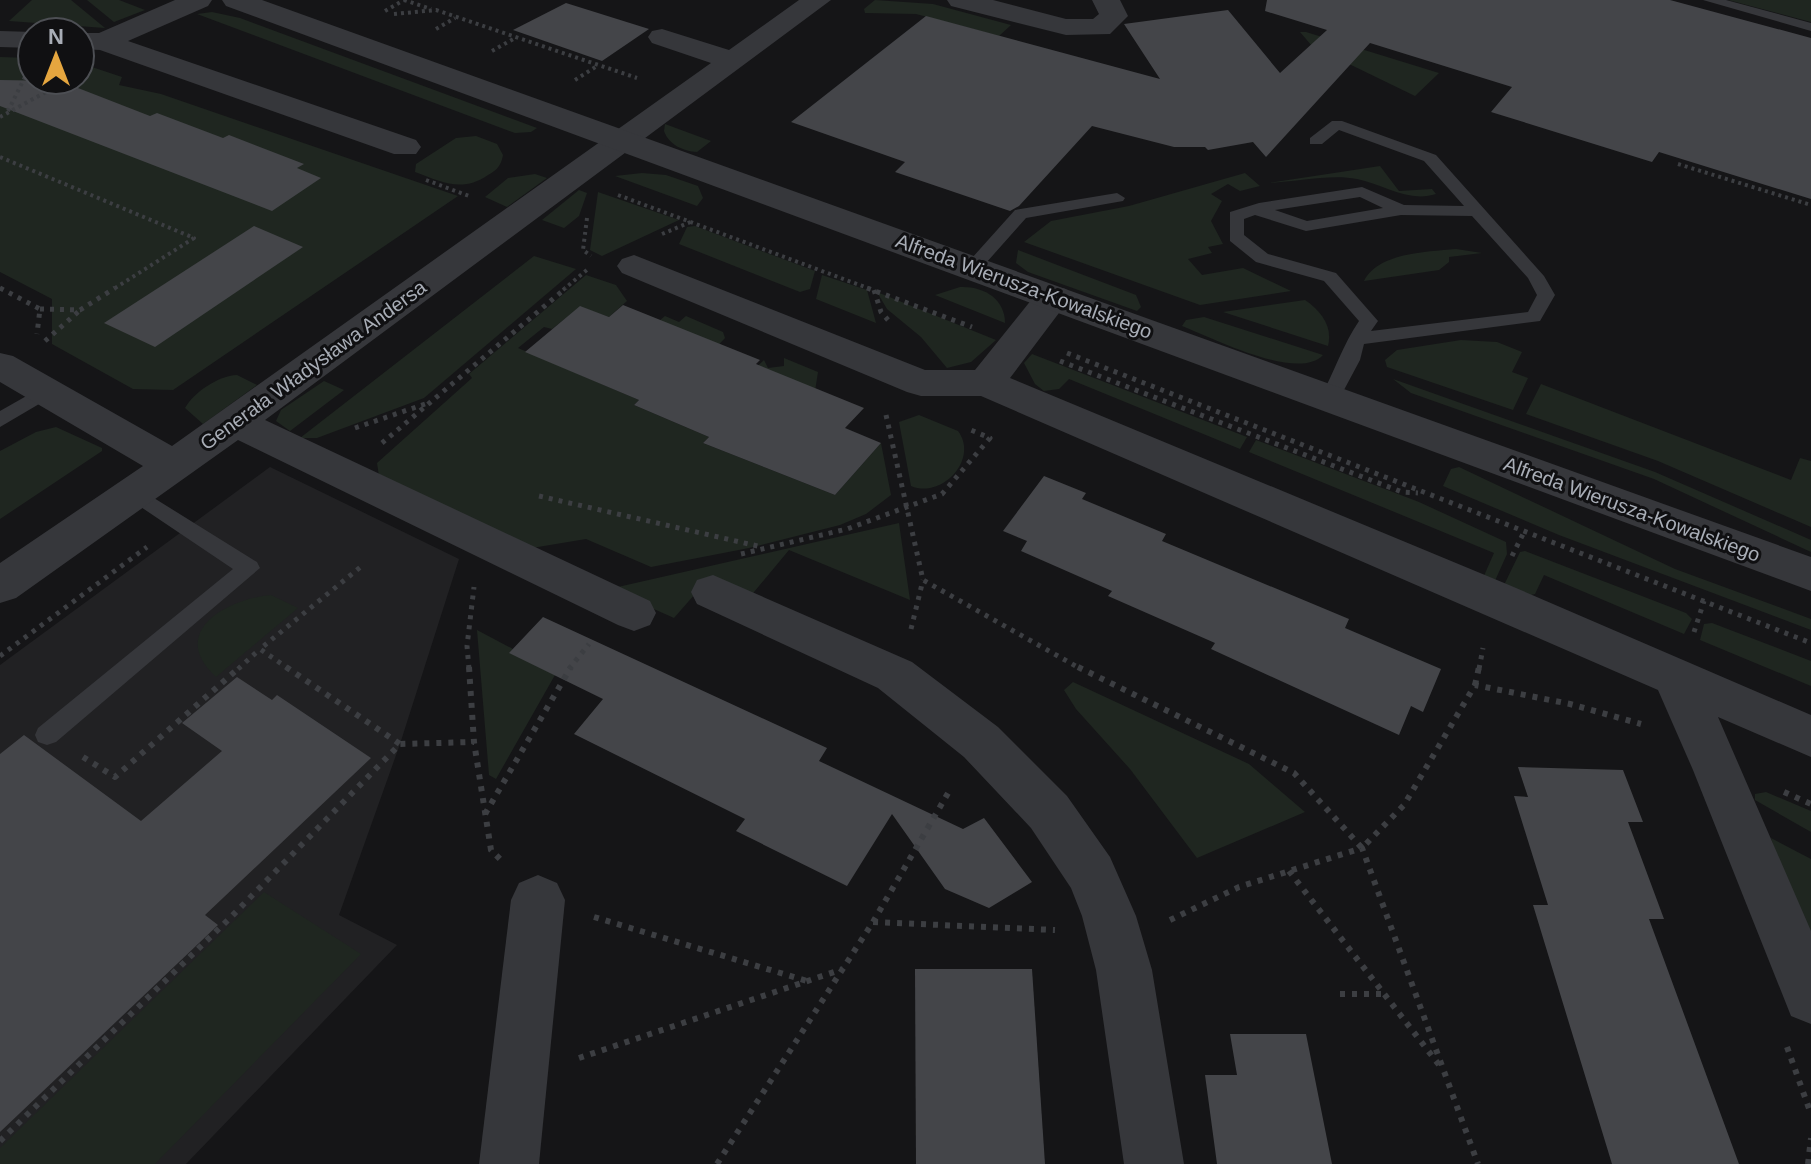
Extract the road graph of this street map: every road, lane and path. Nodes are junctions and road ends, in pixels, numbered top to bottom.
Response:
1 (198, 0) edge
2 (236, 0) edge
3 (404, 0) edge
4 (817, 0) edge
5 (961, 0) edge
6 (1106, 0) edge
7 (1710, 0) edge
8 (436, 10) junction
9 (456, 17) junction
10 (1811, 27) edge
11 (428, 34) dead end
12 (516, 37) junction
13 (662, 37) dead end
14 (96, 40) edge
15 (96, 44) edge
16 (486, 54) dead end
17 (731, 60) junction
18 (598, 65) junction
19 (569, 83) dead end
20 (685, 94) junction
21 (16, 95) edge
22 (39, 96) edge
23 (6, 114) junction
24 (0, 117) edge
25 (623, 141) junction
26 (1316, 141) dead end
27 (405, 147) dead end
28 (0, 157) edge
29 (1678, 164) dead end
30 (582, 181) junction
31 (1117, 198) dead end
32 (1811, 205) edge
33 (1254, 209) junction
34 (1401, 210) junction
35 (1478, 211) junction
36 (612, 267) junction
37 (972, 268) junction
38 (1053, 297) junction
39 (40, 309) dead end
40 (80, 310) junction
41 (1356, 339) junction
42 (1016, 344) junction
43 (36, 349) dead end
44 (0, 365) edge
45 (986, 383) junction
46 (44, 392) junction
47 (1330, 398) junction
48 (430, 402) junction
49 (884, 405) dead end
50 (0, 420) edge
51 (235, 422) junction
52 (963, 427) dead end
53 (290, 450) junction
54 (173, 465) junction
55 (344, 475) junction
56 (133, 492) junction
57 (539, 496) dead end
58 (906, 507) junction
59 (180, 523) junction
60 (767, 548) junction
61 (363, 565) dead end
62 (725, 574) joint
63 (1811, 574) edge
64 (475, 575) dead end
65 (0, 586) edge
66 (1704, 601) junction
67 (634, 613) dead end
68 (1698, 619) dead end
69 (597, 634) dead end
70 (1484, 642) dead end
71 (1811, 643) edge
72 (260, 649) junction
73 (0, 656) edge
74 (1675, 677) junction
75 (1475, 685) junction
76 (1644, 725) dead end
77 (47, 735) joint
78 (1811, 737) edge
79 (474, 742) junction
80 (400, 744) junction
81 (955, 782) dead end
82 (485, 814) junction
83 (1362, 848) junction
84 (1289, 871) junction
85 (538, 900) junction
86 (873, 922) junction
87 (1071, 930) dead end
88 (1117, 945) junction
89 (844, 969) junction
90 (807, 981) junction
91 (1340, 994) dead end
92 (1383, 994) junction
93 (1797, 1017) edge
94 (1446, 1073) junction
95 (519, 1078) junction
96 (1811, 1114) edge
97 (1811, 1138) edge
98 (0, 1141) edge
99 (509, 1164) edge
100 (717, 1164) edge
101 (1154, 1164) edge
102 (1478, 1164) edge
103 (1808, 1164) edge

1 - 14 street
2 - 25 street, Alfreda Wierusza-Kowalskiego
3 - 8 path
3 - 8 path
4 - 17 street, Generała Władysława Andersa
5 - 6 street
7 - 10 lane
8 - 9 path
9 - 11 path
9 - 12 path
12 - 16 path
12 - 18 path
13 - 17 street
15 - 27 street
17 - 20 street, Generała Władysława Andersa
18 - 19 path
18 - 20 path
20 - 25 street, Generała Władysława Andersa
21 - 23 path
22 - 23 path
23 - 24 path
25 - 30 street, Generała Władysława Andersa
25 - 37 street, Alfreda Wierusza-Kowalskiego
26 - 35 lane
28 - 40 path
29 - 32 path
30 - 36 path
30 - 42 path
30 - 51 street, Generała Władysława Andersa
31 - 37 lane
33 - 34 lane
33 - 34 lane
33 - 41 lane
34 - 35 lane
35 - 41 lane
36 - 45 street
36 - 48 path
37 - 38 street, Alfreda Wierusza-Kowalskiego
38 - 42 street
38 - 47 street, Alfreda Wierusza-Kowalskiego
39 - 40 path
40 - 43 path
41 - 47 lane
42 - 45 street
42 - 66 path
44 - 46 street
45 - 74 street
46 - 50 lane
46 - 54 street
47 - 63 street, Alfreda Wierusza-Kowalskiego
48 - 53 path
48 - 55 path
49 - 58 path
51 - 53 street
51 - 54 street, Generała Władysława Andersa
52 - 58 path
53 - 55 street
54 - 56 street, Generała Władysława Andersa
55 - 67 street
56 - 59 lane
56 - 65 street, Generała Władysława Andersa
57 - 60 path
58 - 60 path
58 - 83 path
59 - 73 path
59 - 77 lane
60 - 62 path
61 - 72 path
62 - 88 street
64 - 79 path
66 - 68 path
66 - 71 path
69 - 82 path
70 - 75 path
72 - 77 path
72 - 80 path
74 - 78 street
74 - 93 street
75 - 76 path
75 - 83 path
79 - 80 path
79 - 82 path
80 - 98 path
81 - 86 path
82 - 85 path
83 - 84 path
83 - 94 path
84 - 88 path
84 - 92 path
85 - 90 path
85 - 95 street
86 - 87 path
86 - 89 path
88 - 101 street
89 - 90 path
89 - 100 path
90 - 95 path
91 - 92 path
92 - 94 path
93 - 96 path
94 - 102 path
95 - 99 street
97 - 103 path

